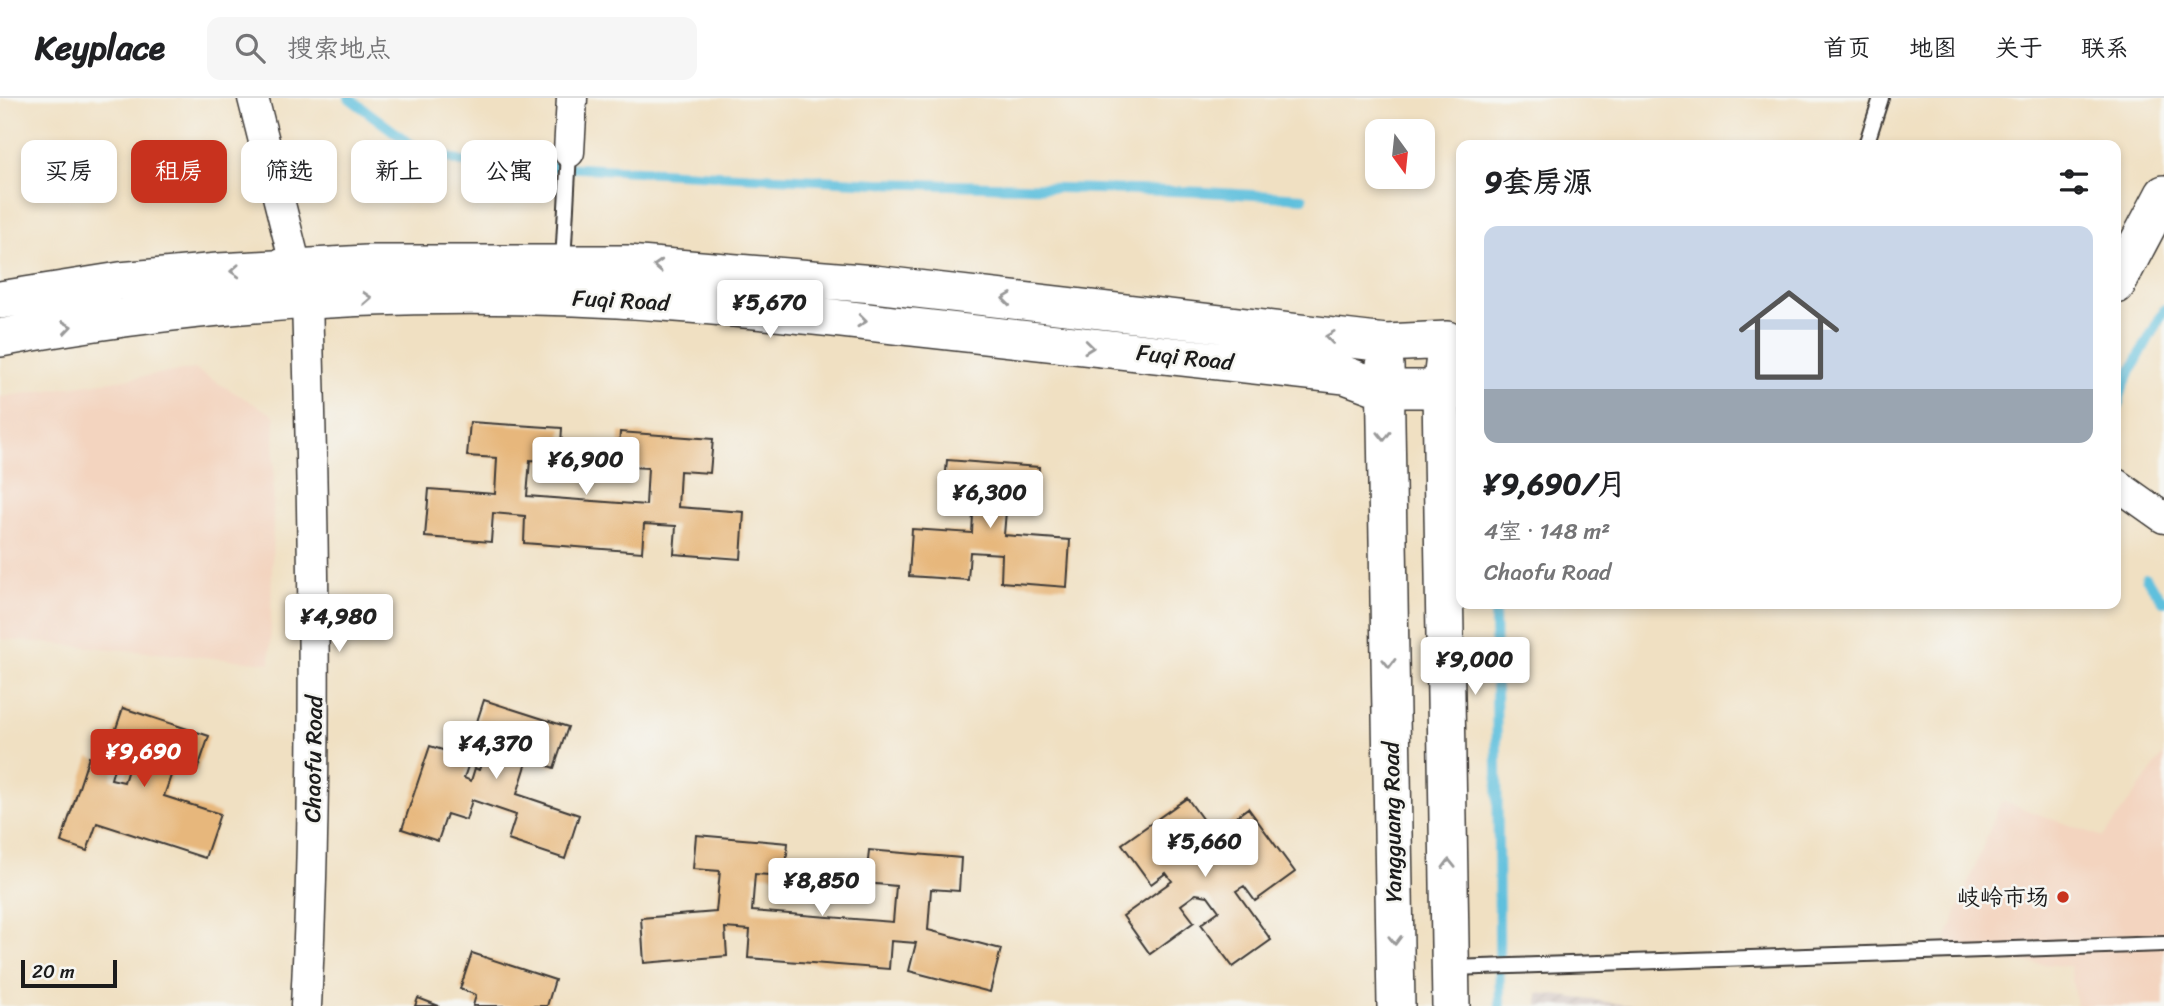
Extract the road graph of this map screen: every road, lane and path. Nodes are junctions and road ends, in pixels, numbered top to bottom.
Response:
1 (253, 98) edge
2 (572, 98) edge
3 (1881, 98) edge
4 (1868, 140) edge
5 (569, 152) joint
6 (2164, 194) edge
7 (563, 263) junction
8 (2121, 276) edge
9 (301, 284) junction
10 (0, 300) edge
11 (1454, 332) edge
12 (0, 338) edge
13 (1386, 343) junction
14 (1384, 389) junction
15 (1441, 389) junction
16 (2121, 488) edge
17 (2164, 518) edge
18 (2164, 944) edge
19 (1467, 967) junction
20 (306, 1006) edge
21 (1396, 1006) edge
22 (1451, 1006) edge

1 - 9 street, Chaofu Road
2 - 5 street
3 - 4 lane
5 - 7 lane
6 - 8 street
7 - 9 street, Fuqi Road
13 -> 7 street, Fuqi Road
9 -> 10 street, Fuqi Road
12 -> 9 street, Fuqi Road
9 -> 14 street, Fuqi Road
9 - 20 street, Chaofu Road
11 - 13 street, Fuqi Road
11 - 15 street, Fuqi Road
13 - 14 street, Yangguang Road
14 - 15 street, Fuqi Road
14 -> 21 street, Yangguang Road
19 -> 15 street
16 - 17 street
18 - 19 lane
19 - 22 street

